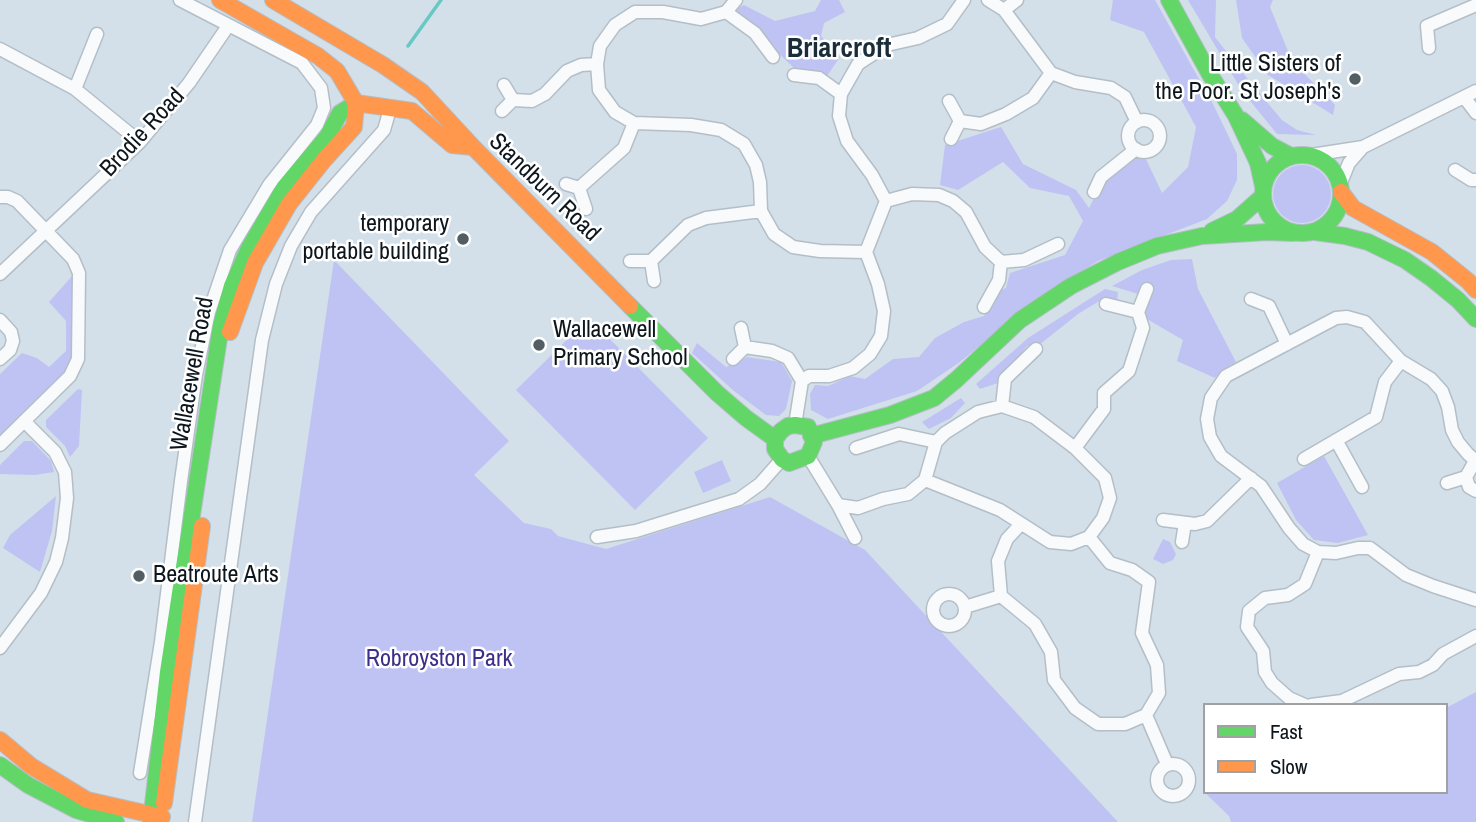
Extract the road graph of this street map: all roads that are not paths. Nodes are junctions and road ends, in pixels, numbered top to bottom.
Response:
1 (180, 0) edge
2 (220, 0) edge
3 (272, 0) edge
4 (736, 0) edge
5 (964, 0) edge
6 (988, 0) edge
7 (1017, 0) edge
8 (1169, 0) edge
9 (1476, 5) edge
10 (633, 6) edge
11 (1004, 10) junction
12 (726, 12) junction
13 (228, 26) junction
14 (97, 34) dead end
15 (286, 46) junction
16 (1429, 48) dead end
17 (0, 49) edge
18 (773, 57) dead end
19 (597, 64) junction
20 (1051, 74) junction
21 (794, 75) dead end
22 (505, 85) dead end
23 (75, 89) junction
24 (841, 94) junction
25 (1470, 94) edge
26 (513, 100) junction
27 (949, 100) dead end
28 (356, 103) junction
29 (390, 109) junction
30 (502, 111) dead end
31 (1476, 113) edge
32 (1236, 116) junction
33 (960, 121) junction
34 (1137, 121) junction
35 (634, 123) junction
36 (951, 139) dead end
37 (140, 142) junction
38 (472, 146) junction
39 (1363, 147) junction
40 (1136, 149) junction
41 (1298, 156) junction
42 (1455, 170) dead end
43 (1476, 180) edge
44 (566, 184) dead end
45 (579, 188) junction
46 (1340, 189) junction
47 (1094, 192) dead end
48 (1263, 193) junction
49 (0, 197) edge
50 (887, 201) junction
51 (586, 209) dead end
52 (761, 211) junction
53 (45, 230) junction
54 (1315, 232) junction
55 (1293, 233) junction
56 (1202, 236) junction
57 (1058, 244) dead end
58 (866, 252) junction
59 (630, 261) dead end
60 (651, 261) junction
61 (1001, 262) junction
62 (0, 274) edge
63 (654, 281) dead end
64 (1147, 289) dead end
65 (1476, 290) edge
66 (1251, 299) dead end
67 (1106, 304) dead end
68 (984, 307) dead end
69 (1138, 312) junction
70 (1476, 319) edge
71 (0, 320) edge
72 (741, 328) dead end
73 (1287, 344) junction
74 (745, 347) junction
75 (1036, 349) dead end
76 (0, 359) edge
77 (733, 359) dead end
78 (1401, 361) junction
79 (802, 380) junction
80 (1002, 405) junction
81 (24, 421) junction
82 (795, 425) junction
83 (811, 436) junction
84 (775, 439) junction
85 (1336, 440) junction
86 (936, 443) junction
87 (0, 445) edge
88 (856, 448) dead end
89 (1075, 448) junction
90 (808, 456) junction
91 (782, 459) junction
92 (1304, 459) dead end
93 (1476, 461) edge
94 (1466, 477) junction
95 (1251, 478) junction
96 (925, 480) junction
97 (1447, 483) dead end
98 (1362, 487) dead end
99 (1476, 491) edge
100 (838, 505) junction
101 (1163, 520) dead end
102 (1185, 523) junction
103 (1021, 524) junction
104 (597, 537) dead end
105 (1089, 537) junction
106 (855, 538) dead end
107 (1182, 542) dead end
108 (1318, 552) junction
109 (1001, 596) junction
110 (1476, 600) edge
111 (965, 607) dead end
112 (1476, 636) edge
113 (0, 648) edge
114 (1300, 703) edge
115 (1326, 703) edge
116 (1146, 715) junction
117 (0, 740) edge
118 (1167, 764) dead end
119 (0, 765) edge
120 (140, 773) dead end
121 (156, 819) edge
122 (116, 822) edge
123 (195, 822) edge

1 - 13 street
2 - 15 street
3 - 38 street
4 - 12 street
5 - 24 street
6 - 11 street
7 - 11 street
8 - 32 street
9 - 16 street
10 - 12 street
10 - 19 street
11 - 20 street
12 - 18 street
13 - 15 street
13 - 37 street, Brodie Road
14 - 23 street
15 - 28 street
15 - 120 street, Wallacewell Road
17 - 23 street
19 - 26 street
19 - 35 street
20 - 33 street
20 - 34 street
21 - 24 street
22 - 26 street
23 - 37 street
24 - 50 street
25 - 31 street
25 - 39 street
26 - 30 street
27 - 33 street
28 - 29 street, Standburn Road
28 - 121 street, Wallacewell Road
29 - 38 street, Standburn Road
29 - 123 street
32 - 41 street
32 - 48 street
33 - 36 street
34 - 40 street
34 - 40 street
35 - 45 street
35 - 52 street
37 - 53 street, Brodie Road
38 - 84 street, Standburn Road
39 - 41 street
39 - 46 street
40 - 47 street
41 - 46 street
41 - 48 street
42 - 43 street
44 - 45 street
45 - 51 street
46 - 54 street
46 - 65 street
48 - 55 street
48 - 56 street
49 - 53 street
50 - 58 street
50 - 61 street
52 - 58 street
52 - 60 street
53 - 62 street, Brodie Road
53 - 81 street
54 - 55 street
54 - 70 street
55 - 56 street
56 - 83 street
57 - 61 street
58 - 79 street
59 - 60 street
60 - 63 street
61 - 68 street
64 - 69 street
66 - 73 street
67 - 69 street
69 - 89 street
71 - 76 street
72 - 74 street
73 - 78 street
73 - 95 street
74 - 77 street
74 - 79 street
75 - 80 street
78 - 85 street
78 - 93 street
79 - 82 street
80 - 86 street
80 - 89 street
81 - 87 street
81 - 113 street
82 - 83 street
82 - 84 street
83 - 90 street
84 - 91 street
85 - 92 street
85 - 98 street
86 - 88 street
86 - 96 street
89 - 105 street
90 - 91 street
90 - 100 street
91 - 104 street
93 - 94 street
94 - 97 street
94 - 99 street
95 - 102 street
95 - 108 street
96 - 100 street
96 - 103 street
100 - 106 street
101 - 102 street
102 - 107 street
103 - 105 street
103 - 109 street
105 - 116 street
108 - 110 street
108 - 114 street
109 - 111 street
109 - 116 street
112 - 115 street
116 - 118 street
117 - 121 street
119 - 122 street

